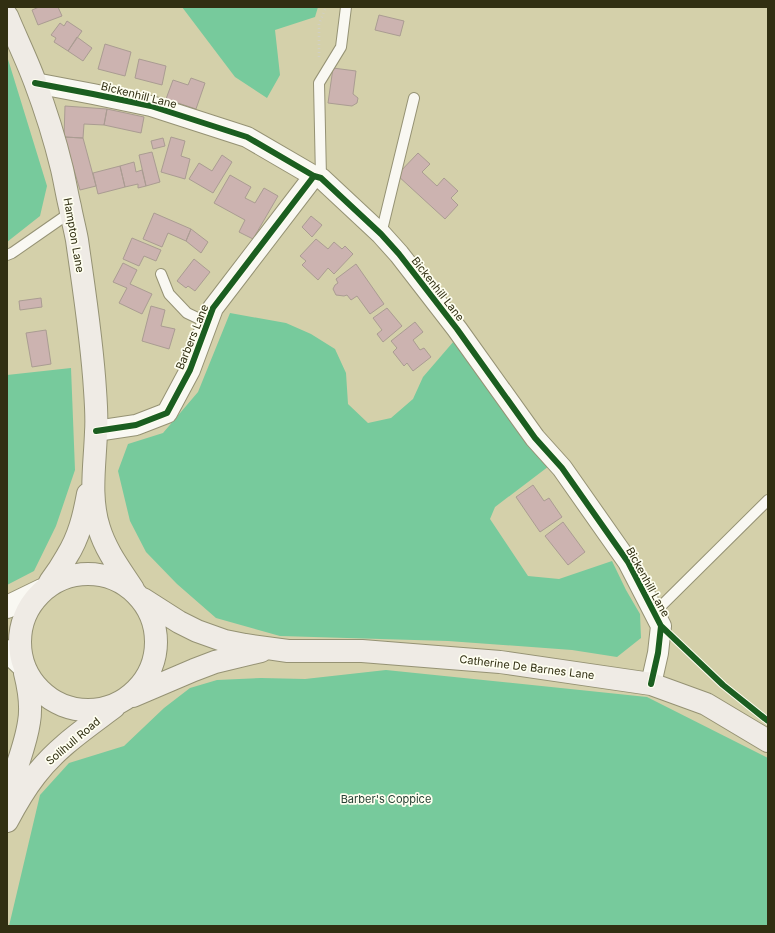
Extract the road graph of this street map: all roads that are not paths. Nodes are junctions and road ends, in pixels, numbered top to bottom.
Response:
1 (346, 7) edge
2 (7, 16) edge
3 (35, 83) junction
4 (414, 98) dead end
5 (317, 177) junction
6 (71, 212) junction
7 (381, 234) junction
8 (7, 255) edge
9 (161, 274) dead end
10 (208, 323) junction
11 (96, 432) junction
12 (94, 464) junction
13 (768, 500) edge
14 (46, 586) junction
15 (138, 594) junction
16 (7, 607) edge
17 (654, 613) junction
18 (272, 649) junction
19 (18, 663) edge
20 (651, 684) junction
21 (125, 701) junction
22 (768, 741) edge
23 (7, 804) edge
24 (7, 821) edge

1 - 5 lane
2 - 3 main road, Hampton Lane
3 - 5 street, Bickenhill Lane
3 - 6 main road, Hampton Lane
4 - 7 lane
5 - 7 street, Bickenhill Lane
5 - 10 street, Barbers Lane
6 - 8 lane
6 - 11 main road, Hampton Lane
7 - 17 street, Bickenhill Lane
9 - 10 lane
10 - 11 street, Barbers Lane
11 - 12 main road, Hampton Lane
12 - 14 main road, Hampton Lane
12 - 15 main road, Hampton Lane
13 - 17 lane
14 - 15 main road
14 - 16 street
14 - 19 main road
15 - 18 main road, Catherine De Barnes Lane
15 - 21 main road
17 - 20 street, Bickenhill Lane
18 - 20 main road, Catherine De Barnes Lane
18 - 21 main road, Catherine De Barnes Lane
19 - 21 main road
19 - 23 main road
20 - 22 main road, Catherine De Barnes Lane
21 - 24 main road, Solihull Road

